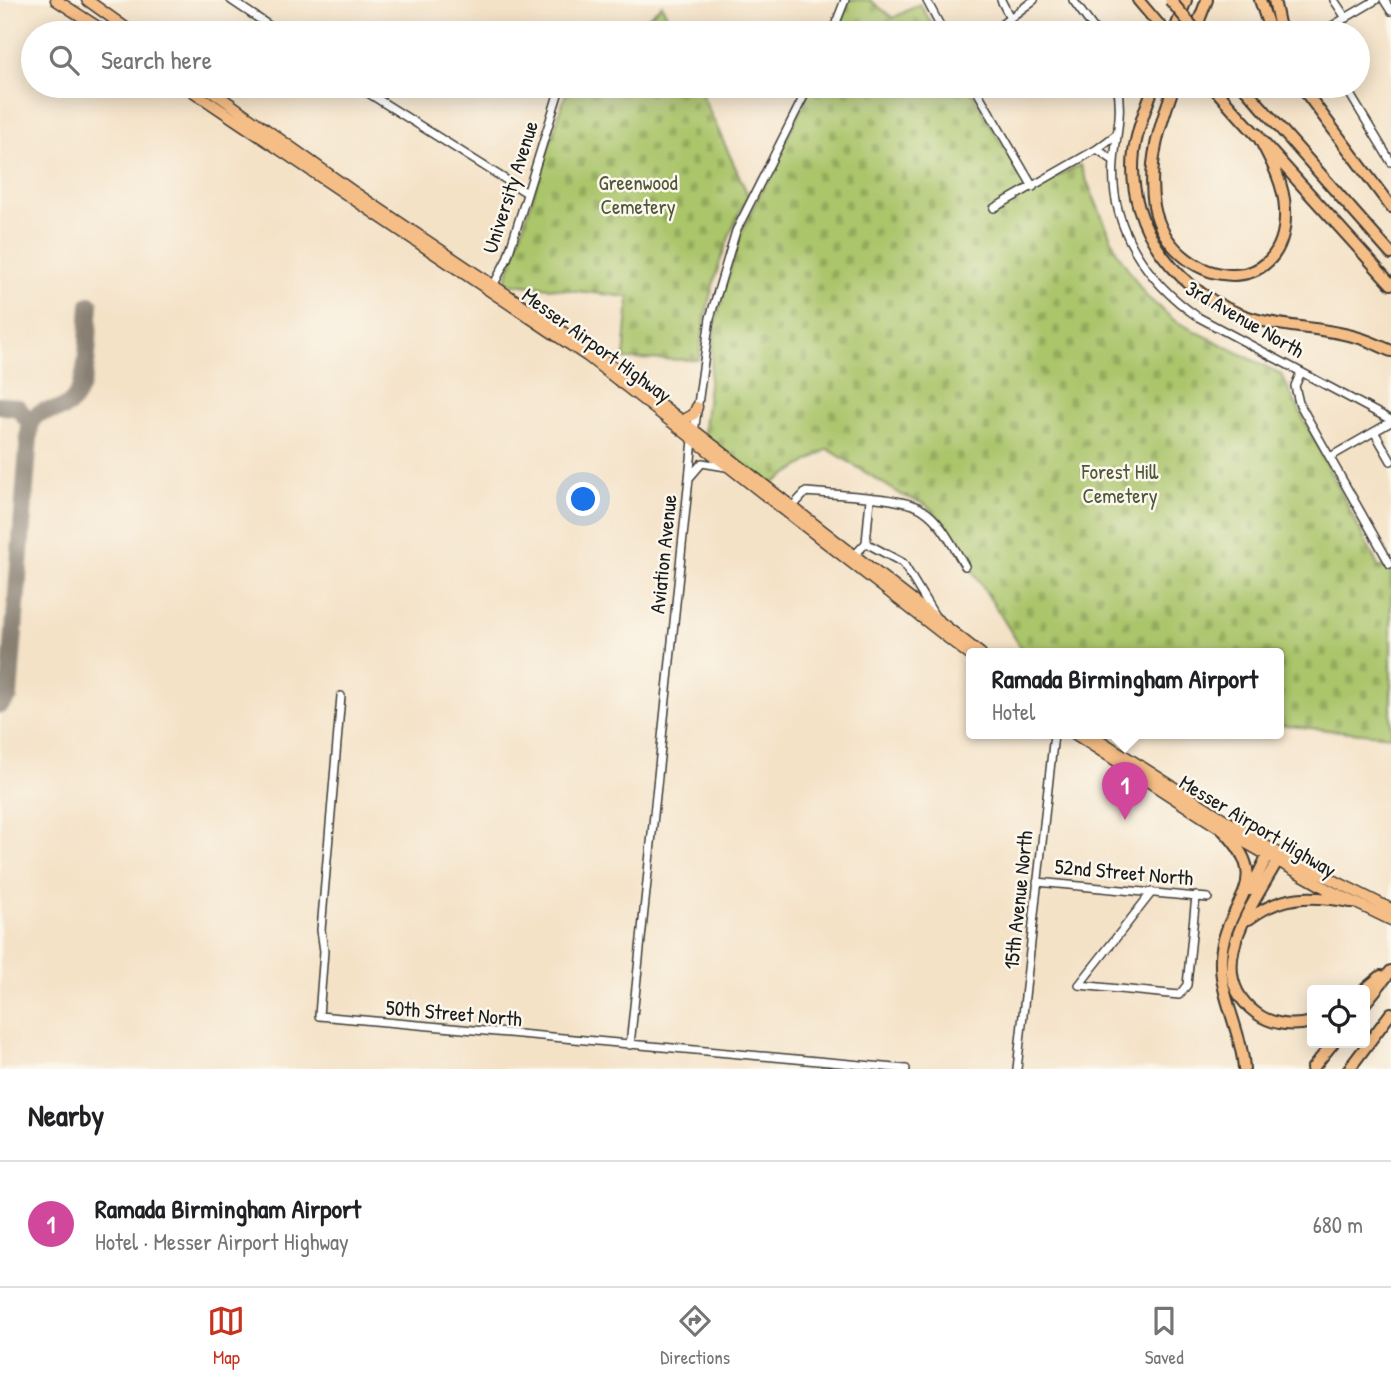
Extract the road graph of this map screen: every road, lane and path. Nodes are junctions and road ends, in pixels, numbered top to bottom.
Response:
1 (57, 0) edge
2 (87, 0) edge
3 (231, 0) edge
4 (845, 0) edge
5 (1001, 0) edge
6 (1034, 0) edge
7 (1073, 0) edge
8 (1138, 0) edge
9 (1170, 0) edge
10 (1207, 0) edge
11 (1260, 0) edge
12 (1274, 0) edge
13 (1334, 0) edge
14 (1376, 0) edge
15 (1384, 0) edge
16 (927, 1) edge
17 (1185, 2) edge
18 (1391, 11) edge
19 (1010, 18) junction
20 (1346, 18) junction
21 (89, 21) edge
22 (116, 21) edge
23 (262, 21) edge
24 (837, 21) edge
25 (938, 21) edge
26 (1006, 21) edge
27 (1088, 21) edge
28 (1156, 21) edge
29 (1178, 21) edge
30 (1187, 21) edge
31 (1200, 21) edge
32 (1267, 21) edge
33 (1278, 21) edge
34 (1341, 21) edge
35 (203, 98) edge
36 (222, 98) edge
37 (376, 98) edge
38 (557, 98) edge
39 (803, 98) edge
40 (981, 98) edge
41 (1118, 98) edge
42 (1150, 98) edge
43 (1170, 98) edge
44 (1223, 98) edge
45 (1253, 98) edge
46 (1311, 98) edge
47 (1352, 98) edge
48 (1117, 134) junction
49 (1257, 134) junction
50 (1391, 139) edge
51 (1381, 145) junction
52 (1097, 149) junction
53 (1114, 161) junction
54 (1391, 162) edge
55 (1033, 187) junction
56 (527, 193) junction
57 (1391, 207) edge
58 (994, 208) dead end
59 (1391, 254) edge
60 (1391, 284) edge
61 (492, 288) junction
62 (1391, 351) edge
63 (1301, 372) junction
64 (697, 407) junction
65 (682, 421) junction
66 (1391, 421) edge
67 (1376, 433) junction
68 (693, 435) junction
69 (1330, 457) junction
70 (1391, 461) edge
71 (726, 467) junction
72 (688, 488) junction
73 (870, 499) junction
74 (792, 507) junction
75 (866, 543) junction
76 (852, 558) junction
77 (1390, 564) edge
78 (965, 566) dead end
79 (936, 619) junction
80 (973, 648) edge
81 (966, 652) edge
82 (341, 696) dead end
83 (1053, 739) edge
84 (1083, 739) edge
85 (1098, 739) edge
86 (1223, 830) junction
87 (1274, 855) junction
88 (1038, 882) junction
89 (1152, 892) junction
90 (1196, 896) junction
91 (1208, 898) dead end
92 (1350, 901) junction
93 (1391, 909) edge
94 (1391, 920) edge
95 (1244, 923) junction
96 (1225, 938) junction
97 (1391, 969) edge
98 (1370, 985) edge
99 (1370, 996) edge
100 (1391, 1013) edge
101 (1307, 1023) edge
102 (629, 1045) junction
103 (1329, 1048) edge
104 (906, 1069) edge
105 (1017, 1069) edge
106 (1244, 1069) edge
107 (1312, 1069) edge
108 (1349, 1069) edge

1 - 21 main road
2 - 22 main road
3 - 23 street
4 - 24 street
5 - 19 street
6 - 19 street
7 - 27 street
8 - 28 highway
9 - 30 highway, bridge
10 - 31 highway
11 - 32 highway
12 - 33 highway
13 - 20 street
14 - 20 street
15 - 18 street
16 - 25 street
17 - 29 highway
19 - 26 street
20 - 34 street
35 - 61 main road, Messer Airport Highway
36 - 61 main road, Messer Airport Highway
37 - 56 street
38 - 56 street, University Avenue
39 - 64 street, Aviation Avenue
40 - 55 street
41 - 48 street, 3rd Avenue North
42 - 62 highway
43 - 49 highway
44 - 49 highway
45 - 59 highway
46 - 57 highway
47 - 51 street
48 - 52 street
48 - 53 street, 3rd Avenue North
49 - 60 highway
50 - 51 street
51 - 54 street
52 - 53 street
52 - 55 street
53 - 63 street, 3rd Avenue North
55 - 58 street
56 - 61 street, University Avenue
61 - 65 main road, Messer Airport Highway
61 - 68 main road, Messer Airport Highway
63 - 66 street, 3rd Avenue North
63 - 69 street
64 - 65 main road
64 - 68 street, Aviation Avenue
65 - 68 main road, Messer Airport Highway
66 - 67 street
67 - 69 street
67 - 70 street
68 - 71 main road, Messer Airport Highway
68 - 72 street, Aviation Avenue
68 - 74 main road, Messer Airport Highway
69 - 77 street
71 - 72 street
71 - 76 main road, Messer Airport Highway
72 - 102 street, Aviation Avenue
73 - 74 street
73 - 75 street
73 - 78 street
74 - 76 main road, Messer Airport Highway
75 - 76 street
75 - 79 street
76 - 79 main road, Messer Airport Highway
76 - 81 main road, Messer Airport Highway
79 - 80 main road, Messer Airport Highway
82 - 102 street, 50th Street North
83 - 88 street, 15th Avenue North
84 - 86 main road, Messer Airport Highway
85 - 87 main road, Messer Airport Highway
86 - 87 main road, Messer Airport Highway
86 - 96 highway
87 - 92 main road, Messer Airport Highway
87 - 93 main road, Messer Airport Highway
87 - 95 highway
87 - 96 highway
88 - 89 street, 52nd Street North
88 - 105 street, 15th Avenue North
89 - 90 street, 52nd Street North
89 - 90 street
90 - 91 street, 52nd Street North
92 - 94 main road, Messer Airport Highway
92 - 95 highway
95 - 101 highway
96 - 106 highway
97 - 98 highway
97 - 99 highway
100 - 108 highway
102 - 104 street, 50th Street North
103 - 107 highway

